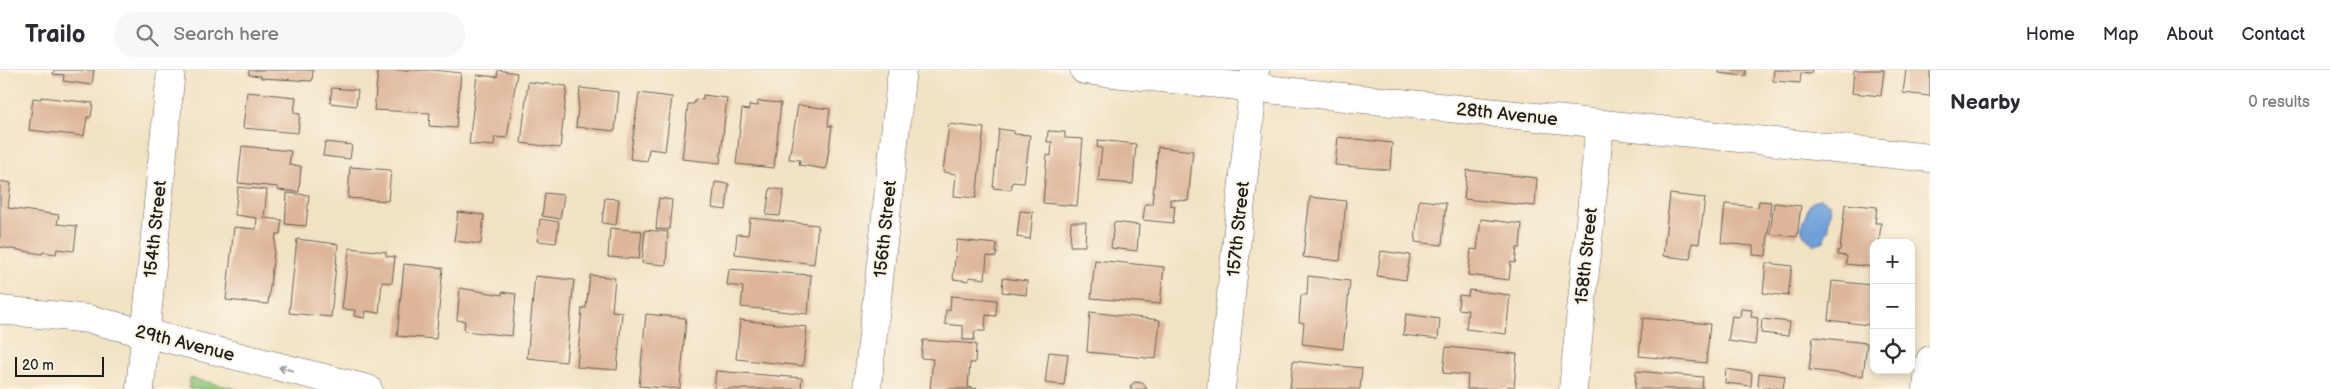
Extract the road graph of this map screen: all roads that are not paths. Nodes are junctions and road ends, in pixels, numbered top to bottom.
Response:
1 (171, 70) edge
2 (902, 70) edge
3 (1084, 70) edge
4 (1254, 79) edge
5 (1600, 124) junction
6 (1930, 158) edge
7 (0, 310) edge
8 (145, 333) junction
9 (1930, 360) edge
10 (140, 389) edge
11 (368, 389) edge
12 (868, 389) edge
13 (1221, 389) edge
14 (1573, 389) edge
15 (1927, 389) edge

1 - 8 street, 154th Street
2 - 12 street, 156th Street
3 - 4 street, 28th Avenue
4 - 5 street, 28th Avenue
4 - 13 street, 157th Street
5 - 6 street, 28th Avenue
5 - 14 street, 158th Street
7 - 8 street, 29th Avenue
8 - 10 street, 154th Street
11 -> 8 street, 29th Avenue
9 - 15 street

